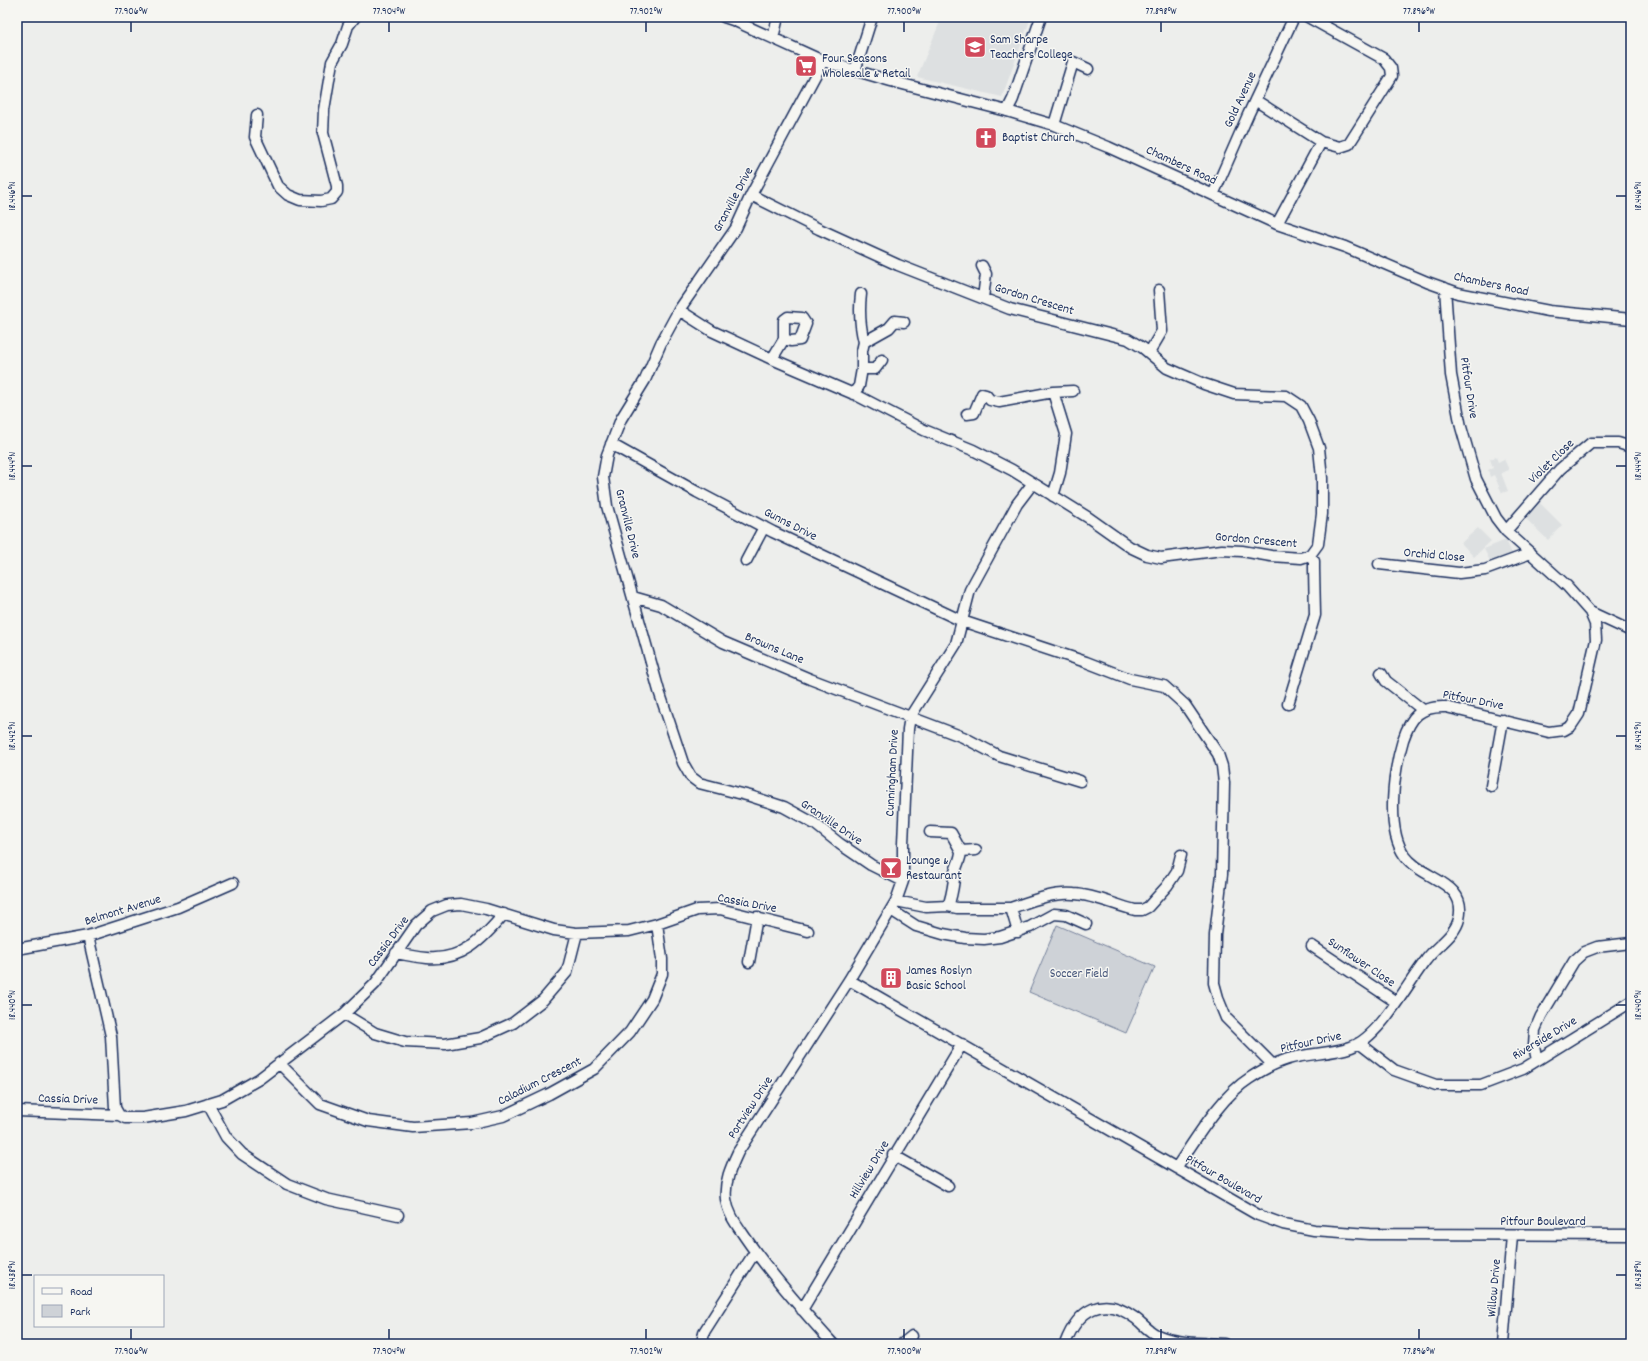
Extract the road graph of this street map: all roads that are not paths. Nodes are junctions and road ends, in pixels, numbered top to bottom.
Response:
1 (355, 17) edge
2 (724, 17) edge
3 (778, 17) edge
4 (872, 17) edge
5 (1041, 17) edge
6 (1294, 17) edge
7 (1308, 17) edge
8 (773, 38) junction
9 (823, 61) junction
10 (1088, 69) dead end
11 (854, 71) junction
12 (1255, 100) junction
13 (1007, 111) junction
14 (257, 115) dead end
15 (1054, 125) junction
16 (1321, 142) junction
17 (751, 195) junction
18 (1213, 195) junction
19 (1277, 224) junction
20 (982, 266) dead end
21 (1445, 288) junction
22 (1159, 290) dead end
23 (861, 294) dead end
24 (983, 298) junction
25 (679, 310) junction
26 (1631, 319) edge
27 (904, 322) dead end
28 (784, 339) dead end
29 (864, 342) junction
30 (1149, 353) junction
31 (772, 359) junction
32 (882, 360) dead end
33 (862, 369) junction
34 (1073, 391) dead end
35 (1053, 392) junction
36 (853, 394) junction
37 (967, 414) dead end
38 (611, 444) junction
39 (1631, 447) edge
40 (1033, 483) junction
41 (1053, 496) junction
42 (764, 527) junction
43 (1506, 531) junction
44 (1531, 553) junction
45 (1310, 554) junction
46 (746, 561) dead end
47 (1379, 564) dead end
48 (633, 597) junction
49 (1590, 612) junction
50 (962, 621) junction
51 (1631, 631) edge
52 (1380, 673) dead end
53 (1288, 704) dead end
54 (1423, 710) junction
55 (910, 717) junction
56 (1503, 720) junction
57 (1080, 781) dead end
58 (1491, 786) dead end
59 (930, 832) dead end
60 (961, 850) junction
61 (976, 850) dead end
62 (1181, 855) dead end
63 (903, 881) junction
64 (233, 883) dead end
65 (896, 901) junction
66 (948, 906) junction
67 (1011, 908) junction
68 (891, 910) junction
69 (504, 914) junction
70 (757, 917) junction
71 (657, 924) junction
72 (1086, 924) dead end
73 (808, 931) dead end
74 (1018, 932) junction
75 (577, 933) junction
76 (88, 936) junction
77 (1631, 943) edge
78 (1312, 946) dead end
79 (17, 949) edge
80 (396, 953) junction
81 (749, 962) dead end
82 (849, 980) junction
83 (1396, 1002) junction
84 (1631, 1002) edge
85 (344, 1014) junction
86 (1359, 1043) junction
87 (962, 1044) junction
88 (1537, 1060) junction
89 (279, 1063) junction
90 (1273, 1065) junction
91 (208, 1104) junction
92 (17, 1111) edge
93 (119, 1115) junction
94 (893, 1155) junction
95 (1176, 1168) junction
96 (948, 1186) dead end
97 (398, 1215) dead end
98 (1512, 1235) junction
99 (1631, 1235) edge
100 (755, 1252) junction
101 (802, 1310) junction
102 (912, 1336) dead end
103 (702, 1344) edge
104 (833, 1344) edge
105 (902, 1344) edge
106 (1065, 1344) edge
107 (1224, 1344) edge
108 (1503, 1344) edge

1 - 14 street
2 - 8 street, Chambers Road
3 - 8 street
4 - 11 street
5 - 13 street
6 - 12 street, Gold Avenue
7 - 16 street
8 - 9 street, Chambers Road
9 - 11 street, Chambers Road
9 - 17 street, Granville Drive
10 - 15 street
11 - 13 street, Chambers Road
12 - 16 street
12 - 18 street, Gold Avenue
13 - 15 street, Chambers Road
15 - 18 street, Chambers Road
16 - 19 street
17 - 24 street, Gordon Crescent
17 - 25 street, Granville Drive
18 - 19 street, Chambers Road
19 - 21 street, Chambers Road
20 - 24 street
21 - 26 street, Chambers Road
21 - 43 street, Pitfour Drive
22 - 30 street
23 - 29 street
24 - 30 street, Gordon Crescent
25 - 31 street, Gordon Crescent
25 - 38 street, Granville Drive
27 - 29 street
28 - 31 street
29 - 33 street
30 - 45 street, Gordon Crescent
31 - 36 street, Gordon Crescent
32 - 33 street
33 - 36 street
34 - 35 street
35 - 37 street
35 - 41 street
36 - 40 street, Gordon Crescent
38 - 42 street, Gunns Drive
38 - 48 street, Granville Drive
39 - 43 street, Violet Close
40 - 41 street, Gordon Crescent
40 - 50 street, Cunningham Drive
41 - 45 street, Gordon Crescent
42 - 46 street
42 - 50 street, Gunns Drive
43 - 44 street, Pitfour Drive
44 - 47 street, Orchid Close
44 - 49 street, Pitfour Drive
45 - 53 street
48 - 55 street, Browns Lane
48 - 63 street, Granville Drive
49 - 51 street
49 - 56 street, Pitfour Drive
50 - 55 street, Cunningham Drive
50 - 90 street, Gunns Drive
52 - 54 street
54 - 56 street, Pitfour Drive
54 - 83 street, Pitfour Drive
55 - 57 street, Browns Lane
55 - 63 street, Cunningham Drive
56 - 58 street
59 - 60 street
60 - 61 street
60 - 66 street
62 - 67 street
63 - 65 street, Portview Drive
64 - 76 street, Belmont Avenue
65 - 66 street
65 - 68 street, Portview Drive
66 - 67 street
67 - 74 street
68 - 74 street
68 - 82 street, Portview Drive
69 - 75 street, Cassia Drive
69 - 80 street
69 - 80 street, Cassia Drive
70 - 71 street, Cassia Drive
70 - 73 street, Cassia Drive
70 - 81 street
71 - 75 street, Cassia Drive
71 - 89 street, Caladium Crescent
72 - 74 street
75 - 85 street
76 - 79 street, Belmont Avenue
76 - 93 street, Cassia Drive
77 - 88 street
78 - 83 street, Sunflower Close
80 - 85 street, Cassia Drive
82 - 87 street, Pitfour Boulevard
82 - 100 street, Portview Drive
83 - 86 street, Pitfour Drive
84 - 88 street, Riverside Drive
85 - 89 street, Cassia Drive
86 - 88 street, Riverside Drive
86 - 90 street, Pitfour Drive
87 - 94 street, Hillview Drive
87 - 95 street, Pitfour Boulevard
89 - 91 street, Cassia Drive
90 - 95 street, Pitfour Drive
91 - 93 street, Cassia Drive
91 - 97 street
92 - 93 street, Cassia Drive
94 - 96 street
94 - 101 street, Hillview Drive
95 - 98 street, Pitfour Boulevard
98 - 99 street, Pitfour Boulevard
98 - 108 street, Willow Drive
100 - 101 street, Portview Drive
100 - 103 street
101 - 104 street, Portview Drive
102 - 105 street
106 - 107 street

